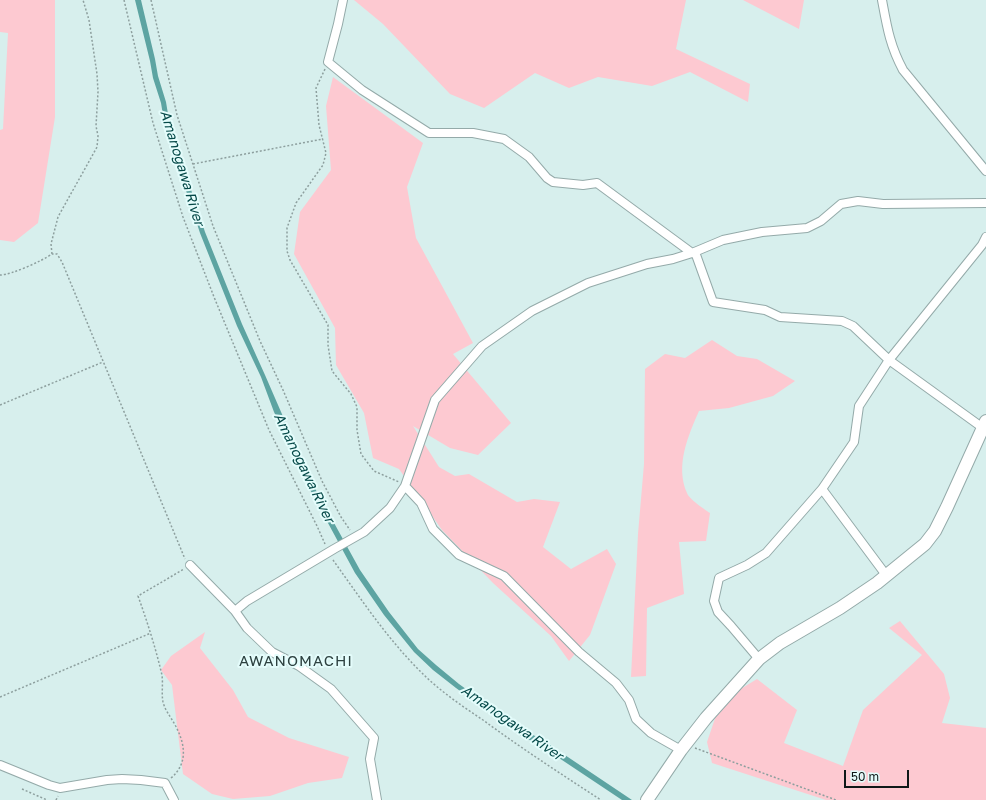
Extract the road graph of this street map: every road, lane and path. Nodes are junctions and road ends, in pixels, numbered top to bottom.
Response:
1 (83, 0) edge
2 (124, 0) edge
3 (151, 0) edge
4 (343, 0) edge
5 (882, 0) edge
6 (328, 62) junction
7 (323, 139) junction
8 (193, 164) junction
9 (986, 171) edge
10 (986, 203) edge
11 (986, 237) edge
12 (694, 252) junction
13 (52, 254) junction
14 (0, 275) edge
15 (889, 360) junction
16 (103, 362) junction
17 (0, 405) edge
18 (984, 424) edge
19 (405, 486) junction
20 (822, 489) junction
21 (354, 538) junction
22 (331, 551) junction
23 (190, 566) junction
24 (886, 575) junction
25 (235, 611) junction
26 (151, 633) junction
27 (759, 659) junction
28 (0, 697) edge
29 (683, 747) junction
30 (0, 765) edge
31 (165, 783) junction
32 (22, 789) dead end
33 (48, 800) edge
34 (174, 800) edge
35 (377, 800) edge
36 (601, 800) edge
37 (647, 800) edge
38 (836, 800) edge

1 - 13 path
2 - 22 path
3 - 8 path
4 - 6 street
5 - 9 street
6 - 7 path
6 - 12 street
7 - 8 path
7 - 19 path
8 - 21 path
10 - 12 street
11 - 15 street
12 - 15 street
12 - 19 street
13 - 14 path
13 - 16 path
15 - 18 street
15 - 20 street
16 - 17 path
16 - 23 path
18 - 24 street
19 - 21 street
19 - 29 street
20 - 24 street
20 - 27 street
21 - 22 street
22 - 25 street
22 - 36 path
23 - 25 street
23 - 26 path
24 - 27 street
25 - 35 street
26 - 28 path
26 - 31 path
27 - 29 street
29 - 37 street
29 - 38 path
30 - 31 street
31 - 34 street
32 - 33 path

